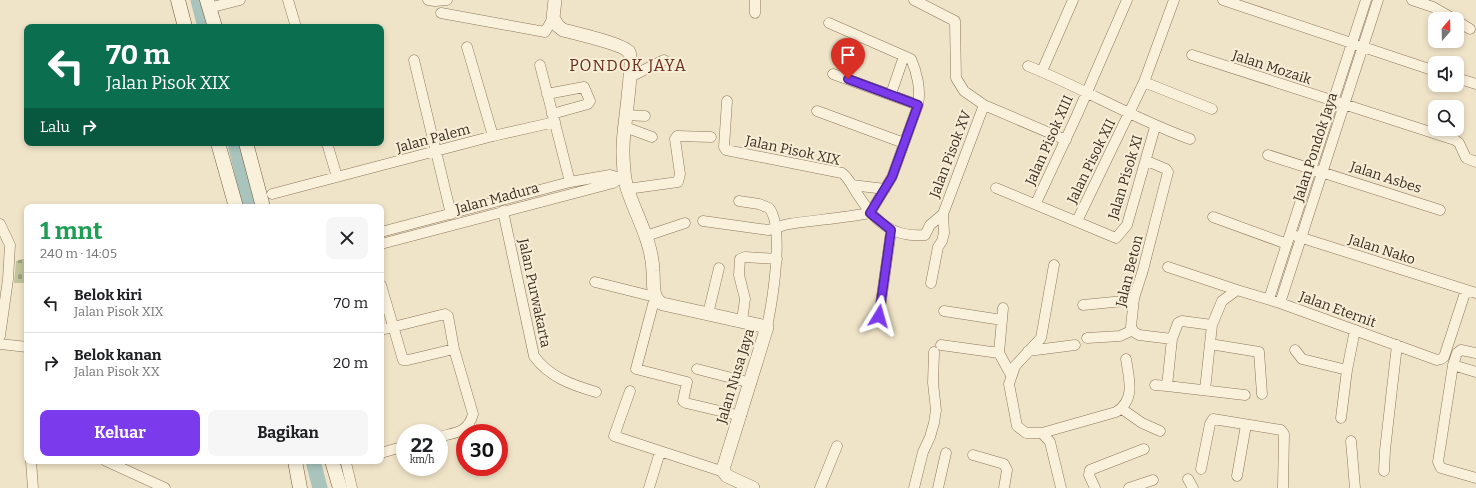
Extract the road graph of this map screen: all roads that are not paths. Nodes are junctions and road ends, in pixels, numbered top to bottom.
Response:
1 (178, 0) edge
2 (240, 0) edge
3 (288, 0) edge
4 (428, 0) edge
5 (447, 0) edge
6 (555, 0) edge
7 (756, 0) edge
8 (1073, 0) edge
9 (1127, 0) edge
10 (1174, 0) edge
11 (1223, 0) edge
12 (1366, 0) edge
13 (1378, 0) edge
14 (1412, 0) edge
15 (917, 1) edge
16 (208, 4) edge
17 (1441, 12) edge
18 (441, 13) dead end
19 (755, 13) dead end
20 (552, 18) junction
21 (829, 23) dead end
22 (184, 24) edge
23 (213, 24) edge
24 (295, 24) edge
25 (1464, 25) edge
26 (1470, 29) dead end
27 (1352, 43) junction
28 (467, 47) dead end
29 (1362, 47) junction
30 (1192, 55) dead end
31 (904, 56) junction
32 (414, 60) dead end
33 (664, 60) dead end
34 (540, 65) dead end
35 (1028, 66) dead end
36 (1428, 69) edge
37 (1042, 71) junction
38 (833, 74) dead end
39 (630, 77) junction
40 (1464, 80) edge
41 (1144, 82) junction
42 (1476, 84) edge
43 (1086, 92) junction
44 (547, 94) junction
45 (891, 94) junction
46 (727, 100) dead end
47 (1333, 102) junction
48 (918, 105) junction
49 (984, 105) junction
50 (1344, 105) junction
51 (1212, 109) dead end
52 (817, 111) dead end
53 (1129, 114) junction
54 (645, 116) dead end
55 (554, 118) junction
56 (626, 121) junction
57 (1155, 127) junction
58 (493, 136) junction
59 (652, 136) dead end
60 (711, 137) dead end
61 (1190, 139) dead end
62 (1066, 140) junction
63 (904, 143) junction
64 (219, 146) edge
65 (247, 146) edge
66 (329, 146) edge
67 (436, 152) junction
68 (1268, 154) dead end
69 (1146, 161) junction
70 (1476, 162) edge
71 (1312, 168) junction
72 (1322, 171) junction
73 (337, 177) junction
74 (570, 182) junction
75 (852, 185) junction
76 (996, 188) dead end
77 (628, 189) junction
78 (885, 189) junction
79 (272, 194) dead end
80 (739, 201) dead end
81 (1036, 203) junction
82 (235, 204) edge
83 (263, 204) edge
84 (1440, 210) dead end
85 (503, 211) junction
86 (870, 213) junction
87 (451, 214) junction
88 (943, 214) junction
89 (1213, 217) dead end
90 (703, 221) dead end
91 (1077, 221) junction
92 (686, 223) dead end
93 (0, 224) edge
94 (776, 229) junction
95 (891, 230) junction
96 (384, 231) edge
97 (925, 234) junction
98 (646, 236) junction
99 (1301, 238) junction
100 (1288, 240) junction
101 (384, 243) edge
102 (938, 247) junction
103 (777, 259) junction
104 (1054, 265) dead end
105 (1168, 267) dead end
106 (719, 268) dead end
107 (596, 282) dead end
108 (931, 283) dead end
109 (1218, 284) junction
110 (1237, 290) junction
111 (1471, 292) edge
112 (384, 295) edge
113 (655, 297) junction
114 (1269, 299) junction
115 (1134, 300) junction
116 (1222, 301) junction
117 (1280, 303) junction
118 (1083, 305) dead end
119 (1003, 308) dead end
120 (944, 311) dead end
121 (708, 314) junction
122 (879, 316) dead end
123 (1002, 320) junction
124 (742, 321) junction
125 (1212, 325) junction
126 (394, 327) junction
127 (768, 328) junction
128 (384, 329) edge
129 (1133, 330) junction
130 (1355, 330) junction
131 (0, 336) edge
132 (1088, 338) dead end
133 (1172, 339) junction
134 (0, 344) edge
135 (1210, 344) junction
136 (1075, 345) dead end
137 (1397, 345) junction
138 (24, 347) edge
139 (454, 349) junction
140 (1295, 350) dead end
141 (1028, 351) junction
142 (999, 353) junction
143 (1476, 354) edge
144 (1126, 359) dead end
145 (1453, 365) junction
146 (697, 369) dead end
147 (1347, 370) junction
148 (1476, 372) edge
149 (1011, 375) junction
150 (751, 382) junction
151 (1155, 385) dead end
152 (1167, 386) junction
153 (1205, 390) junction
154 (630, 391) dead end
155 (596, 392) dead end
156 (1262, 394) dead end
157 (1245, 396) dead end
158 (1122, 409) junction
159 (741, 416) junction
160 (1341, 418) dead end
161 (1246, 426) junction
162 (1160, 431) dead end
163 (1042, 433) junction
164 (448, 434) edge
165 (1351, 441) dead end
166 (837, 446) dead end
167 (396, 449) edge
168 (1144, 450) dead end
169 (384, 452) edge
170 (660, 452) junction
171 (946, 453) dead end
172 (973, 455) dead end
173 (31, 464) edge
174 (113, 464) edge
175 (296, 464) edge
176 (341, 464) edge
177 (341, 464) edge
178 (1201, 469) dead end
179 (1384, 471) dead end
180 (724, 472) junction
181 (1237, 476) dead end
182 (1476, 478) edge
183 (1153, 480) dead end
184 (33, 488) edge
185 (165, 488) edge
186 (300, 488) edge
187 (340, 488) edge
188 (352, 488) edge
189 (649, 488) edge
190 (753, 488) edge
191 (820, 488) edge
192 (914, 488) edge
193 (938, 488) edge
194 (1004, 488) edge
195 (1061, 488) edge
196 (1095, 488) edge
197 (1129, 488) edge
198 (1284, 488) edge
199 (1355, 488) edge

1 - 22 main road
2 - 16 street
3 - 24 street
4 - 5 street
6 - 20 street
7 - 19 street
8 - 37 street
9 - 43 street, Jalan Pisok XIII
10 - 41 street, Jalan Pisok XII
11 - 27 street
12 - 27 street, Jalan Pondok Jaya
13 - 29 street, Jalan Pondok Jaya
14 - 17 street
15 - 49 street
16 - 23 main road
18 - 20 street
20 - 39 street
21 - 31 street
25 - 26 street
27 - 29 street
27 - 47 street, Jalan Pondok Jaya
28 - 58 street
29 - 36 street
29 - 50 street, Jalan Pondok Jaya
30 - 47 street, Jalan Mozaik
31 - 45 street
31 - 48 street
32 - 67 street
33 - 39 street
34 - 44 street
35 - 37 street
37 - 43 street
38 - 45 street
39 - 56 street
40 - 42 street
41 - 51 street
41 - 53 street, Jalan Pisok XII
43 - 53 street
43 - 62 street, Jalan Pisok XIII
44 - 55 street
44 - 55 street, Jalan Palem
45 - 48 street
46 - 75 street, Jalan Pisok XIX
47 - 50 street, Jalan Mozaik
47 - 71 street, Jalan Pondok Jaya
48 - 63 street
49 - 62 street
49 - 88 street, Jalan Pisok XV
50 - 70 street, Jalan Mozaik
50 - 72 street, Jalan Pondok Jaya
52 - 63 street
53 - 57 street
53 - 91 street, Jalan Pisok XII
54 - 56 street
55 - 58 street, Jalan Palem
55 - 74 street
56 - 59 street
56 - 77 street
57 - 61 street
57 - 69 street, Jalan Pisok XI
58 - 67 street, Jalan Palem
60 - 77 street
62 - 81 street, Jalan Pisok XIII
63 - 78 street
64 - 82 main road
65 - 83 main road
66 - 73 street
67 - 73 street, Jalan Palem
67 - 87 street
68 - 71 street, Jalan Asbes
69 - 91 street, Jalan Pisok XI
69 - 115 street, Jalan Beton
71 - 72 street, Jalan Asbes
71 - 100 street, Jalan Pondok Jaya
72 - 84 street, Jalan Asbes
72 - 99 street, Jalan Pondok Jaya
73 - 79 street, Jalan Palem
74 - 85 street, Jalan Madura
74 - 87 street
75 - 78 street
75 - 86 street, Jalan Pisok XIX
76 - 81 street
77 - 98 street
78 - 86 street
80 - 94 street
81 - 91 street, Jalan Pisok XIII
85 - 101 street, Jalan Madura
85 - 155 street, Jalan Purwakarta
86 - 94 street
86 - 95 street, Jalan Pisok XIX
87 - 96 street
88 - 97 street, Jalan Pisok XV
88 - 102 street, Jalan Pisok XV
89 - 100 street, Jalan Nako
90 - 94 street
92 - 98 street
93 - 131 street
94 - 103 street
95 - 97 street, Jalan Pisok XIX
95 - 122 street
97 - 102 street
98 - 113 street
99 - 100 street, Jalan Nako
99 - 111 street, Jalan Nako
99 - 117 street, Jalan Pondok Jaya
100 - 114 street, Jalan Pondok Jaya
102 - 108 street, Jalan Pisok XV
103 - 124 street
103 - 127 street
104 - 141 street
105 - 109 street
106 - 121 street
107 - 113 street
109 - 110 street
109 - 116 street
110 - 114 street
110 - 116 street
111 - 137 street, Jalan Eternit
112 - 126 street
113 - 121 street, Jalan Nusa Jaya
113 - 159 street
114 - 117 street, Jalan Eternit
115 - 118 street
115 - 129 street, Jalan Beton
116 - 125 street
117 - 130 street, Jalan Eternit
119 - 123 street
120 - 123 street
121 - 124 street, Jalan Nusa Jaya
123 - 142 street
124 - 127 street, Jalan Nusa Jaya
125 - 133 street
125 - 135 street
126 - 128 street
126 - 139 street
126 - 139 street
127 - 150 street, Jalan Nusa Jaya
129 - 132 street
129 - 133 street
130 - 137 street, Jalan Eternit
130 - 147 street
133 - 152 street
134 - 138 street
135 - 153 street
135 - 156 street
136 - 141 street
137 - 179 street
139 - 164 street
140 - 147 street
141 - 149 street
142 - 149 street
142 - 192 street
143 - 145 street
144 - 158 street
145 - 148 street
145 - 182 street
146 - 150 street
147 - 160 street
149 - 163 street
150 - 159 street, Jalan Nusa Jaya
151 - 152 street
152 - 153 street
153 - 157 street
154 - 170 street
158 - 162 street
158 - 163 street
159 - 180 street, Jalan Nusa Jaya
161 - 178 street
161 - 181 street
161 - 198 street
163 - 195 street
165 - 199 street
166 - 191 street
167 - 169 street
168 - 196 street
170 - 180 street
170 - 189 street
171 - 193 street
172 - 194 street
173 - 184 street
174 - 185 street
175 - 186 main road
176 - 187 main road
177 - 188 street
180 - 190 street
183 - 197 street

